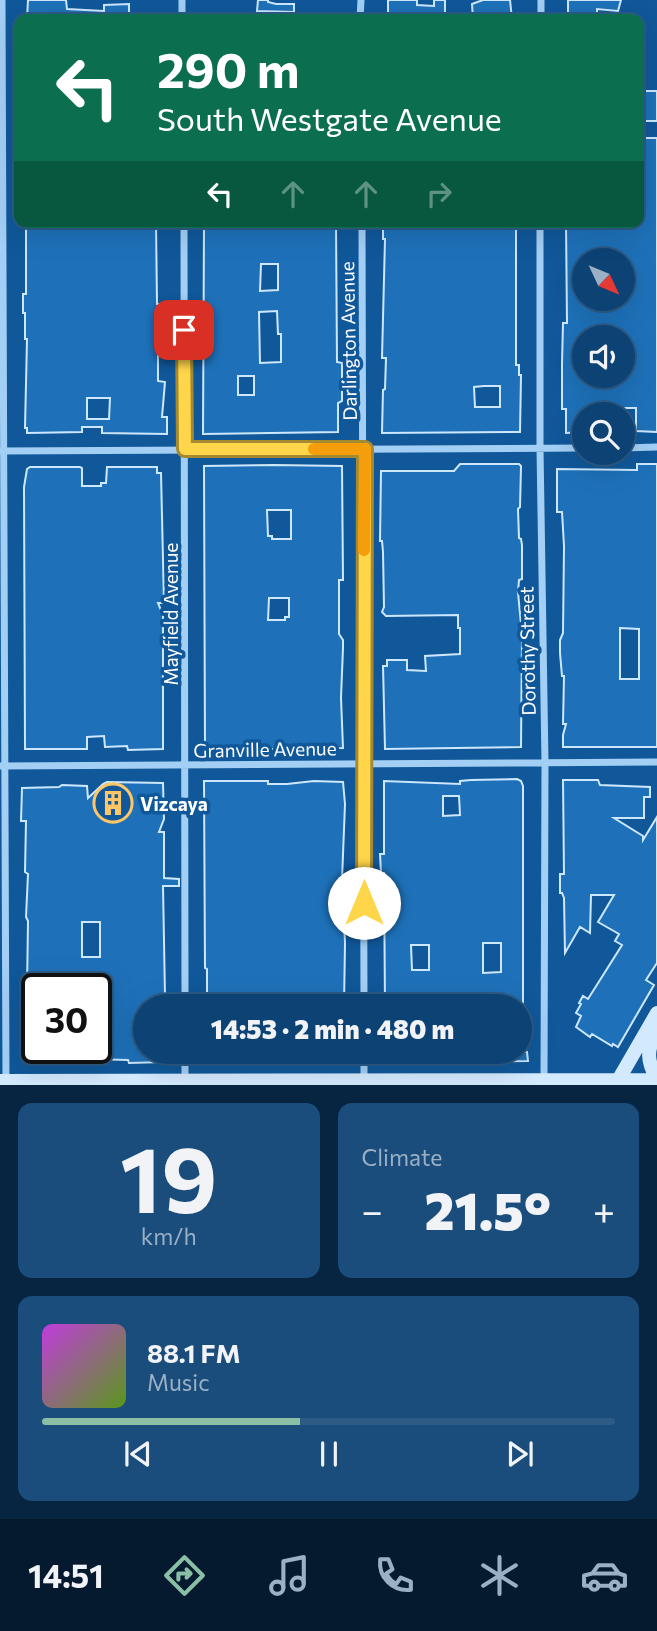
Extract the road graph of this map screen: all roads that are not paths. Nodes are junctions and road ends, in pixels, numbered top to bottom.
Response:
1 (2, 0) edge
2 (184, 228) edge
3 (362, 228) edge
4 (540, 228) edge
5 (635, 447) edge
6 (657, 447) edge
7 (572, 448) edge
8 (185, 449) junction
9 (365, 449) junction
10 (540, 449) junction
11 (1, 451) edge
12 (657, 762) edge
13 (545, 763) junction
14 (364, 764) junction
15 (186, 765) junction
16 (3, 766) edge
17 (185, 994) edge
18 (364, 994) edge
19 (657, 1013) edge
20 (657, 1031) edge
21 (185, 1064) edge
22 (364, 1064) edge
23 (544, 1079) junction
24 (657, 1080) edge
25 (4, 1082) edge
26 (185, 1083) edge
27 (364, 1083) edge
28 (618, 1083) edge
29 (654, 1085) edge

1 - 11 street
2 - 8 street, Mayfield Avenue
3 - 9 street, Darlington Avenue
4 - 10 street, Dorothy Street
5 - 6 street
7 - 10 street
8 - 9 street
8 - 11 street
8 - 15 street, Mayfield Avenue
9 - 10 street
9 - 14 street, Darlington Avenue
10 - 13 street, Dorothy Street
11 - 16 street
12 - 13 street, Granville Avenue
13 - 14 street, Granville Avenue
13 - 23 street, Dorothy Street
14 - 15 street, Granville Avenue
14 - 18 street, Darlington Avenue
15 - 16 street, Granville Avenue
15 - 17 street, Mayfield Avenue
16 - 25 street
19 - 28 street
20 - 24 street
21 - 26 street
22 - 27 street
23 - 27 street
23 - 28 street
24 - 28 street
24 - 29 street
25 - 26 street
26 - 27 street

